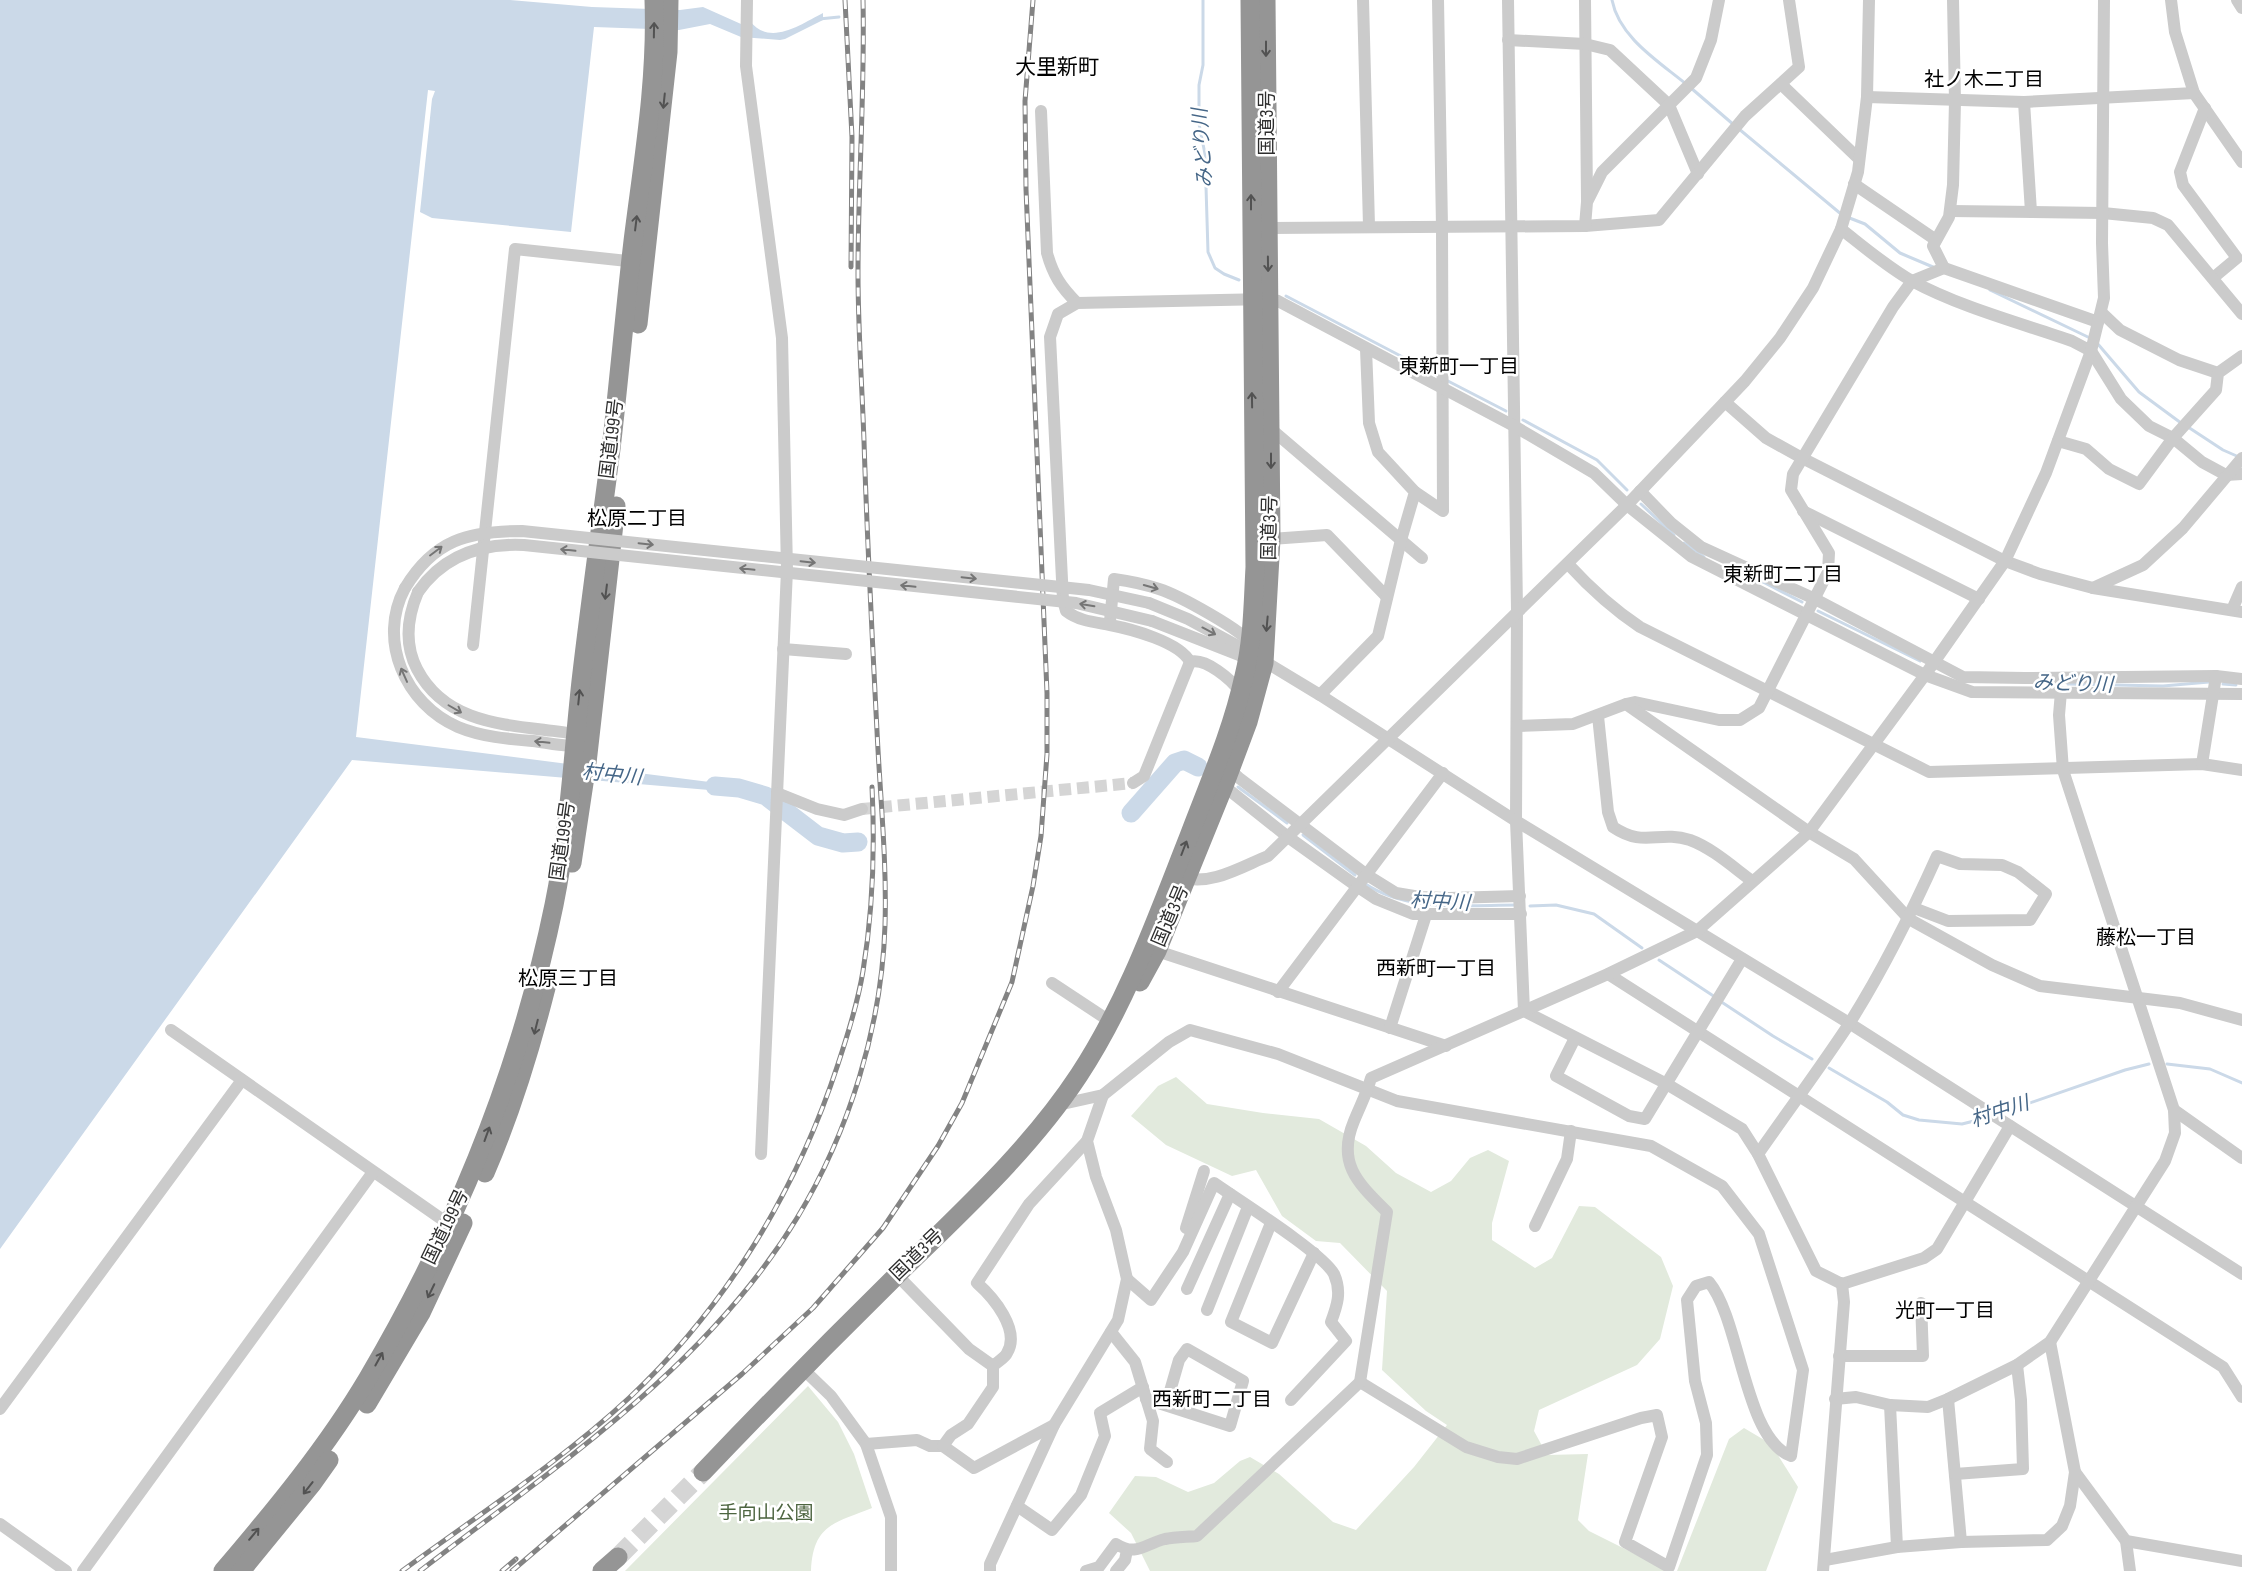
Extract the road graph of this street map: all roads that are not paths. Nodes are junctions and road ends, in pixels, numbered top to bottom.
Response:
1 (747, 0) edge
2 (1250, 0) edge
3 (1266, 0) edge
4 (1362, 0) edge
5 (1438, 0) edge
6 (1508, 0) edge
7 (1585, 0) edge
8 (1719, 0) edge
9 (1789, 0) edge
10 (1869, 0) edge
11 (1952, 0) edge
12 (2104, 0) edge
13 (2171, 0) edge
14 (2237, 0) edge
15 (662, 3) edge
16 (2242, 8) edge
17 (1508, 40) junction
18 (1585, 44) junction
19 (1780, 84) junction
20 (2194, 93) junction
21 (1867, 97) junction
22 (2105, 99) junction
23 (1955, 101) junction
24 (2024, 102) junction
25 (1669, 105) junction
26 (2205, 108) junction
27 (1041, 111) dead end
28 (1860, 159) junction
29 (2242, 162) edge
30 (1698, 174) junction
31 (1854, 184) junction
32 (1587, 202) junction
33 (1950, 211) junction
34 (2031, 212) junction
35 (2103, 213) junction
36 (1370, 226) junction
37 (1512, 226) junction
38 (1585, 226) junction
39 (1842, 226) junction
40 (1442, 227) junction
41 (1267, 228) junction
42 (1936, 240) junction
43 (638, 262) junction
44 (1944, 268) junction
45 (2212, 278) junction
46 (1912, 281) junction
47 (1260, 300) junction
48 (1077, 303) junction
49 (2242, 314) edge
50 (2100, 317) junction
51 (1366, 349) junction
52 (2091, 351) junction
53 (2242, 356) edge
54 (2218, 373) junction
55 (1441, 387) junction
56 (1725, 402) junction
57 (1514, 426) junction
58 (1270, 429) junction
59 (2173, 438) junction
60 (2058, 441) junction
61 (1802, 458) junction
62 (2242, 458) edge
63 (2242, 474) edge
64 (2226, 475) junction
65 (1640, 491) junction
66 (1415, 492) junction
67 (1627, 504) junction
68 (1801, 510) junction
69 (1271, 539) junction
70 (1400, 540) junction
71 (1422, 558) dead end
72 (2005, 561) junction
73 (1568, 564) junction
74 (2242, 587) edge
75 (2094, 588) junction
76 (1387, 597) junction
77 (1815, 599) junction
78 (1979, 599) junction
79 (1516, 610) junction
80 (2237, 611) edge
81 (1806, 615) junction
82 (1109, 624) junction
83 (473, 646) dead end
84 (783, 650) junction
85 (846, 654) dead end
86 (1253, 654) junction
87 (1190, 662) junction
88 (1934, 662) junction
89 (1925, 675) junction
90 (2216, 676) junction
91 (2242, 679) edge
92 (1768, 690) junction
93 (1240, 692) junction
94 (2061, 692) junction
95 (2213, 693) junction
96 (2242, 694) edge
97 (1320, 695) junction
98 (1626, 704) junction
99 (1598, 716) junction
100 (1517, 726) junction
101 (1389, 739) junction
102 (1872, 744) junction
103 (580, 749) junction
104 (2202, 764) junction
105 (2063, 770) junction
106 (2242, 770) edge
107 (1443, 774) junction
108 (1227, 778) junction
109 (1133, 784) dead end
110 (777, 793) junction
111 (862, 808) tunnel mouth
112 (1516, 821) junction
113 (1301, 824) junction
114 (1809, 832) junction
115 (1288, 837) junction
116 (1367, 875) junction
117 (1181, 876) junction
118 (1752, 880) junction
119 (1358, 887) junction
120 (1520, 896) junction
121 (1911, 913) junction
122 (1521, 914) junction
123 (1426, 915) junction
124 (1696, 931) junction
125 (1157, 951) junction
126 (1742, 959) junction
127 (1608, 974) junction
128 (1052, 983) dead end
129 (1278, 992) junction
130 (2136, 999) junction
131 (1524, 1011) junction
132 (2242, 1020) edge
133 (1111, 1022) junction
134 (1849, 1023) junction
135 (1390, 1028) junction
136 (172, 1030) dead end
137 (1698, 1033) junction
138 (1575, 1038) junction
139 (1446, 1046) junction
140 (242, 1080) junction
141 (1665, 1083) junction
142 (1368, 1090) junction
143 (1103, 1095) junction
144 (1798, 1097) junction
145 (1058, 1105) junction
146 (2174, 1110) junction
147 (2005, 1123) junction
148 (1571, 1131) junction
149 (1087, 1141) junction
150 (761, 1154) dead end
151 (1758, 1154) junction
152 (2242, 1158) edge
153 (1204, 1171) dead end
154 (373, 1172) junction
155 (1230, 1194) junction
156 (1964, 1202) junction
157 (1248, 1207) junction
158 (2137, 1208) junction
159 (1270, 1223) junction
160 (1535, 1226) dead end
161 (454, 1227) junction
162 (1314, 1253) junction
163 (1175, 1264) junction
164 (2242, 1274) edge
165 (896, 1275) junction
166 (1127, 1279) junction
167 (2090, 1280) junction
168 (1842, 1284) junction
169 (1187, 1289) dead end
170 (1921, 1303) dead end
171 (1207, 1310) dead end
172 (1111, 1332) junction
173 (2050, 1342) junction
174 (1839, 1356) junction
175 (2017, 1365) junction
176 (993, 1366) junction
177 (803, 1368) junction
178 (1360, 1382) junction
179 (1144, 1393) junction
180 (2242, 1397) edge
181 (1835, 1398) junction
182 (1948, 1399) junction
183 (1291, 1400) dead end
184 (1166, 1405) dead end
185 (1890, 1405) junction
186 (0, 1409) edge
187 (1054, 1425) junction
188 (866, 1444) junction
189 (943, 1446) junction
190 (1167, 1462) dead end
191 (703, 1472) tunnel mouth
192 (2075, 1472) junction
193 (1955, 1474) junction
194 (1017, 1506) junction
195 (0, 1524) edge
196 (2126, 1541) junction
197 (1961, 1542) junction
198 (1897, 1547) junction
199 (1127, 1550) junction
200 (618, 1556) tunnel mouth
201 (2242, 1561) edge
202 (1824, 1566) edge
203 (66, 1571) edge
204 (83, 1571) edge
205 (223, 1571) edge
206 (240, 1571) edge
207 (602, 1571) edge
208 (891, 1571) edge
209 (990, 1571) edge
210 (1086, 1571) edge
211 (1116, 1571) edge
212 (2130, 1571) edge

1 - 84 street
47 -> 2 highway, 国道3号
3 -> 41 highway, 国道3号
4 - 36 street
5 - 40 street
6 - 17 street
7 - 18 street
8 - 25 street
9 - 19 street
10 - 21 street
11 - 23 street
12 - 22 street
13 - 20 street
14 - 16 street
15 - 43 highway, 国道199号
17 - 18 street
17 - 37 street
18 - 25 street
18 - 32 street
19 - 28 street
19 - 30 street
20 - 22 street
20 - 26 street
21 - 23 street
21 - 28 street
22 - 24 street
22 - 35 street
23 - 24 street
23 - 33 street
24 - 34 street
25 - 30 street
25 - 32 street
26 - 29 street
26 - 45 street
27 - 48 street
28 - 31 street
30 - 38 street
31 - 39 street
31 - 42 street
32 - 38 street
33 - 34 street
33 - 42 street
34 - 35 street
35 - 45 street
35 - 50 street
36 - 40 street
36 - 41 street
37 - 38 street
37 - 40 street
37 - 57 street
39 - 46 street
39 - 56 street
40 - 55 street
41 -> 47 highway, 国道3号
42 - 44 street
43 - 83 street
43 - 103 highway, 国道199号
44 - 46 street
44 - 50 street
45 - 49 street
46 - 52 street
46 - 61 street
47 - 48 street
47 - 51 street
47 - 58 highway, 国道3号
86 -> 47 highway, 国道3号
48 - 82 street
50 - 52 street
50 - 54 street
51 - 55 street
51 - 66 street
52 - 59 street
52 - 60 street
53 - 54 street
54 - 59 street
55 - 57 street
55 - 66 street
56 - 61 street
56 - 65 street
57 - 67 street
57 - 79 street
58 -> 69 highway, 国道3号
58 - 70 street
59 - 60 street
59 - 64 street
60 - 72 street
61 - 68 street
61 - 72 street
62 - 64 street
63 - 64 street
64 - 75 street
65 - 67 street
65 - 77 street
66 - 70 street
67 - 73 street
67 - 81 street
68 - 77 street
68 - 78 street
69 - 76 street
69 -> 86 highway, 国道3号
70 - 71 street
70 - 76 street
72 - 75 street
72 - 78 street
73 - 79 street
73 - 92 street
74 - 80 street
75 - 80 street
76 - 97 street
77 - 81 street
77 - 88 street
78 - 88 street
79 - 100 street
79 - 101 street
81 - 89 street
81 - 92 street
82 -> 86 street
82 - 87 street
84 - 85 street
84 - 110 street
86 - 93 highway, 国道3号
86 - 97 street
86 -> 103 street, bridge
103 -> 86 street, bridge
86 - 108 highway, 国道3号
87 - 93 street
87 - 109 street
88 - 89 street
88 - 90 street
89 - 94 street
89 - 102 street
90 - 91 street
90 - 95 street
92 - 98 street
92 - 102 street
117 -> 93 highway, 国道3号
94 - 95 street
94 - 105 street
95 - 96 street
95 - 104 street
97 - 101 street
98 - 99 street
98 - 114 street
99 - 100 street
99 - 118 street
100 - 112 street
101 - 107 street
101 - 113 street
102 - 105 street
102 - 114 street
103 - 161 highway, 国道199号
104 - 105 street
104 - 106 street
105 - 130 street
107 - 112 street
107 - 116 street
108 - 113 street
108 - 115 street
108 - 117 highway, 国道3号
110 - 111 street
110 - 150 street
112 - 120 street
112 - 124 street
113 - 115 street
113 - 116 street
114 - 118 street
114 - 121 street
115 - 117 street
115 - 119 street
116 - 119 street
116 - 120 street
117 - 125 highway, 国道3号
117 - 133 highway, 国道3号
118 - 124 street
119 - 123 street
119 - 129 street
120 - 122 street
121 - 121 street
121 - 130 street
121 - 134 street
122 - 123 street
122 - 131 street
123 - 135 street
124 - 126 street
124 - 127 street
125 - 129 street
125 - 133 highway, 国道3号
126 - 134 street
126 - 137 street
127 - 131 street
127 - 137 street
128 - 133 street
129 - 135 street
130 - 132 street
130 - 146 street
131 - 138 street
131 - 139 street
133 - 145 highway, 国道3号
134 - 144 street
134 - 147 street
135 - 139 street
136 - 140 street
137 - 141 street
137 - 144 street
138 - 141 street
138 - 141 street
139 - 142 street
140 - 154 street
140 - 186 street
141 - 151 street
142 - 143 street
142 - 148 street
142 - 178 street
143 - 145 street
143 - 149 street
144 - 151 street
144 - 156 street
145 - 165 highway, 国道3号
146 - 152 street
146 - 158 street
147 - 156 street
147 - 158 street
148 - 160 street
148 - 178 street
149 - 166 street
149 - 176 street
151 - 168 street
153 - 163 street
154 - 161 street
154 - 204 street
155 - 157 street
155 - 163 street
155 - 169 street
156 - 167 street
156 - 168 street
157 - 159 street
157 - 171 street
158 - 164 street
158 - 167 street
159 - 162 street
159 - 162 street
205 -> 161 highway, 国道199号
161 -> 206 highway, 国道199号
162 - 183 street
163 - 166 street
165 - 176 street
165 - 177 highway, 国道3号
166 - 172 street
167 - 173 street
167 - 180 street
168 - 174 street
170 - 174 street
172 - 179 street
172 - 187 street
173 - 175 street
173 - 192 street
174 - 181 street
175 - 182 street
175 - 193 street
176 - 189 street
177 - 188 street
177 - 191 highway, 国道3号
178 - 199 street
179 - 184 street
179 - 190 street
179 - 194 street
181 - 185 street
181 - 202 street
182 - 185 street
182 - 193 street
185 - 198 street
187 - 189 street
187 - 194 street
188 - 189 street
188 - 208 street
192 - 196 street
192 - 197 street
193 - 197 street
194 - 209 street
195 - 203 street
196 - 201 street
196 - 212 street
197 - 198 street
198 - 202 street
199 - 210 street
199 - 211 street
200 - 207 highway

